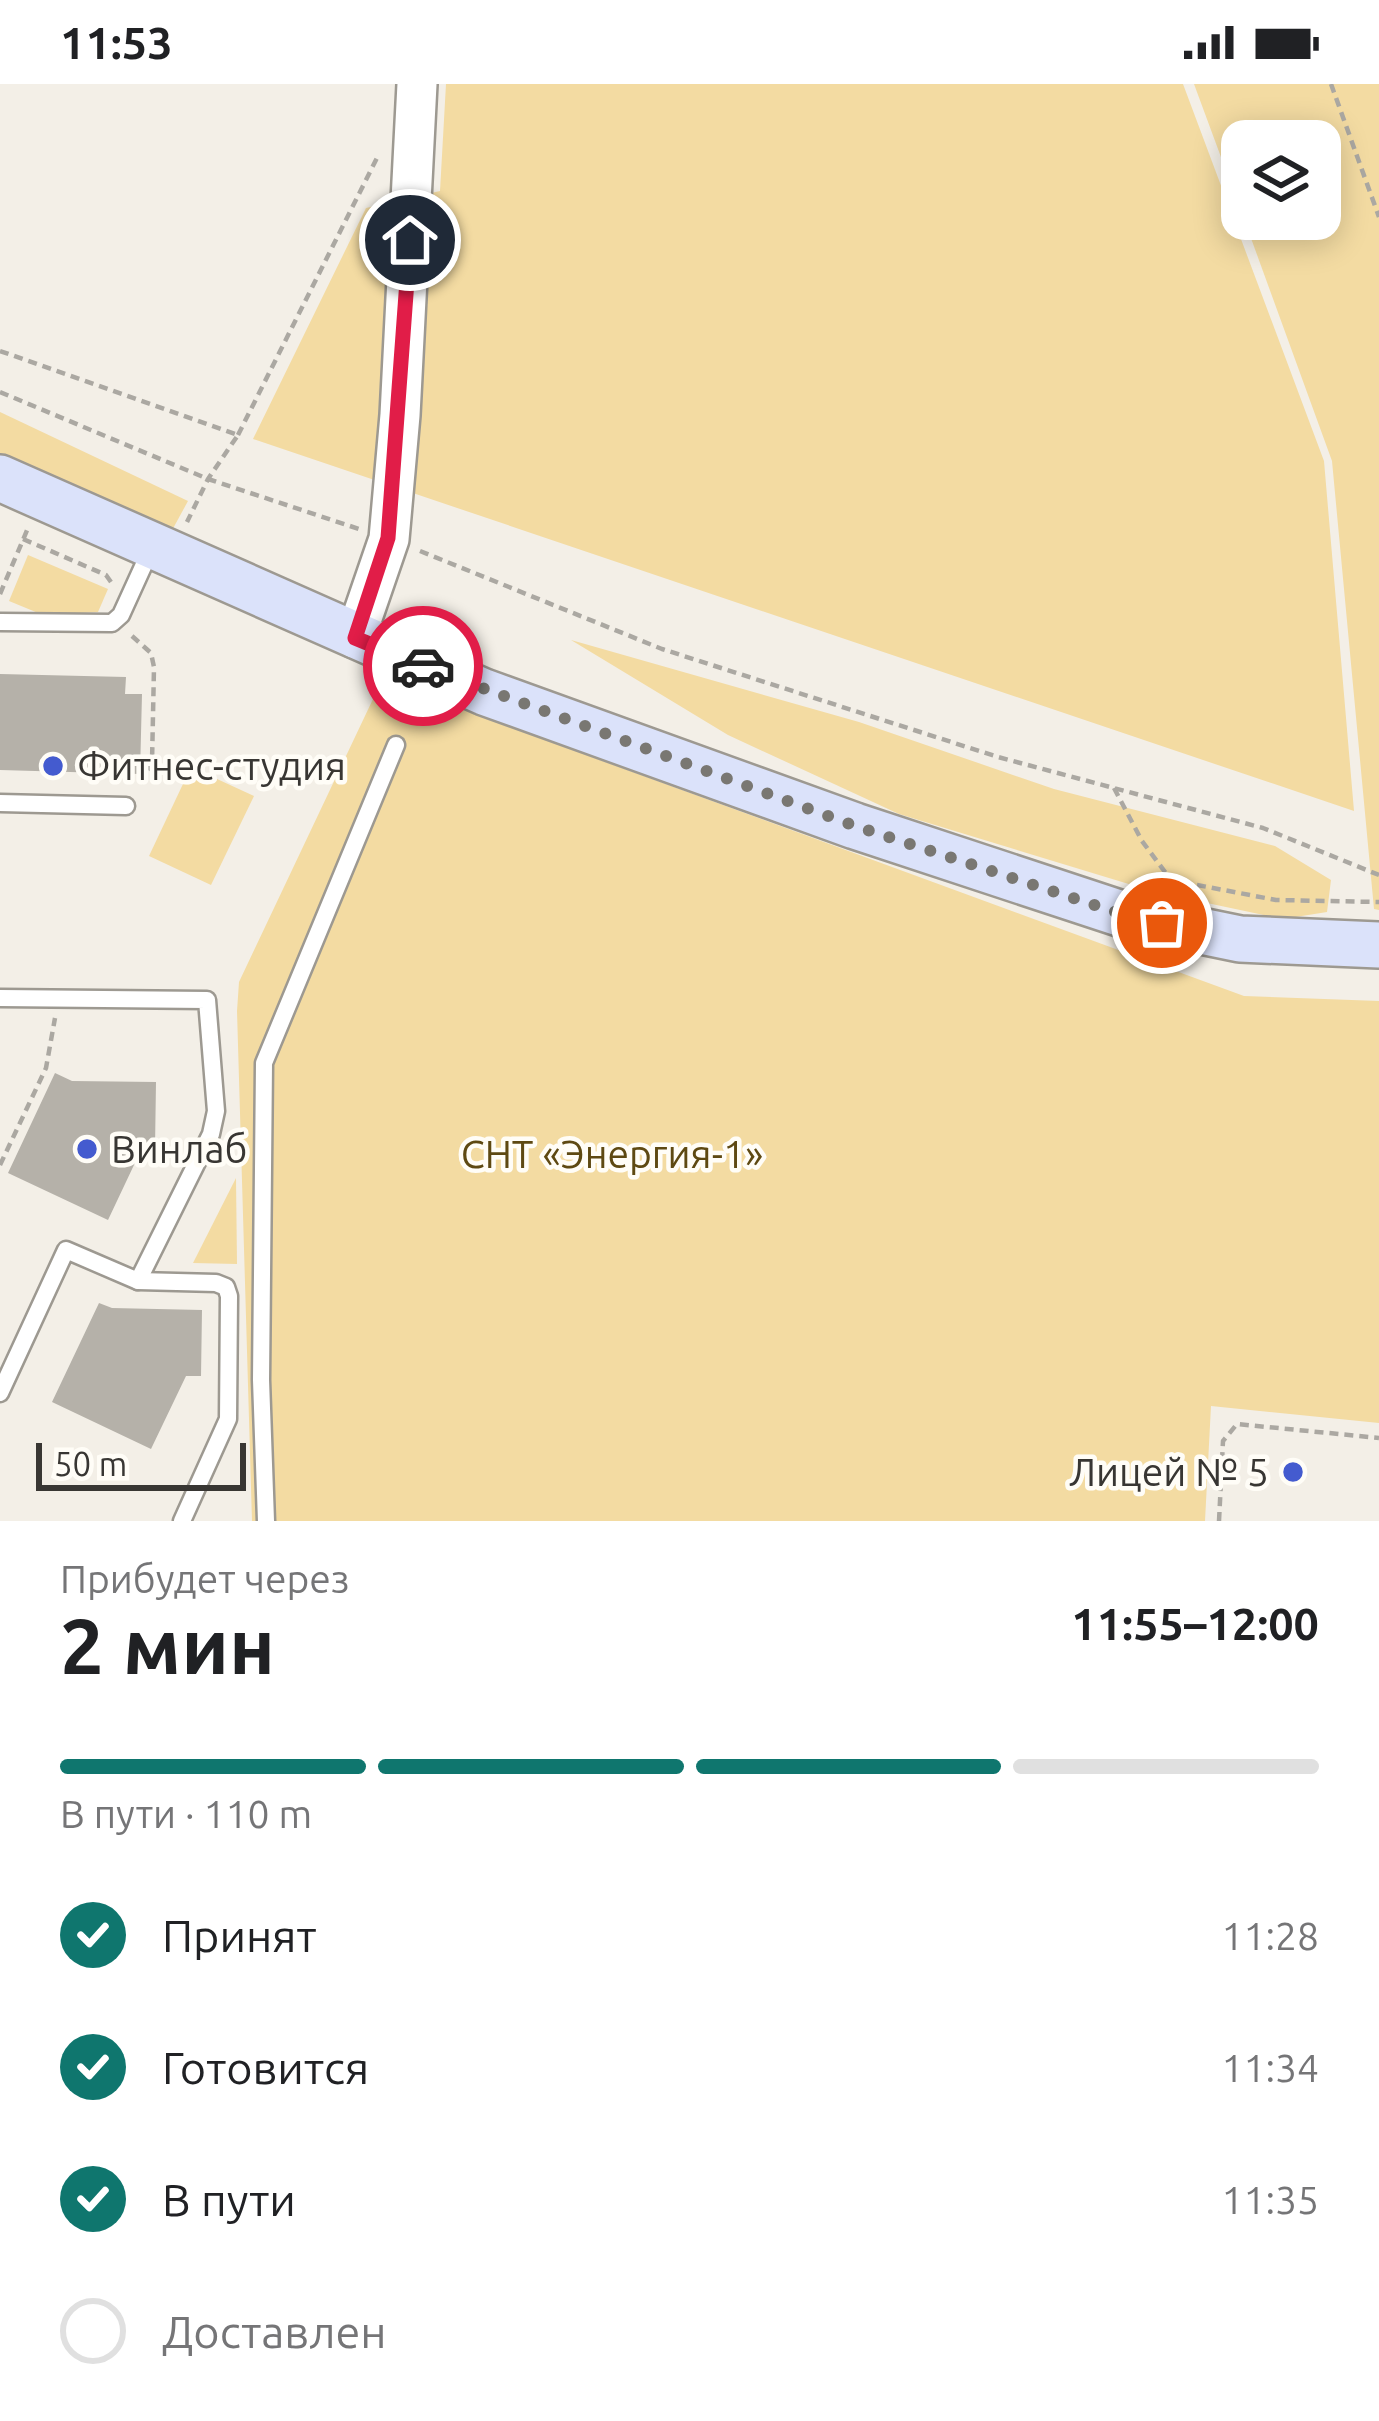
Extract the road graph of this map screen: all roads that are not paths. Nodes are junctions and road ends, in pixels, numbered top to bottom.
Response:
1 (417, 84) edge
2 (0, 478) edge
3 (166, 542) junction
4 (0, 622) edge
5 (355, 638) junction
6 (396, 745) dead end
7 (0, 803) edge
8 (126, 806) road end
9 (1379, 945) edge
10 (0, 998) edge
11 (138, 1281) junction
12 (0, 1393) edge
13 (182, 1521) edge
14 (266, 1521) edge

1 - 5 street
2 - 3 main road
3 - 4 lane
3 - 5 main road
5 - 9 main road
6 - 14 lane
7 - 8 lane
10 - 11 lane
11 - 12 lane
11 - 13 lane

